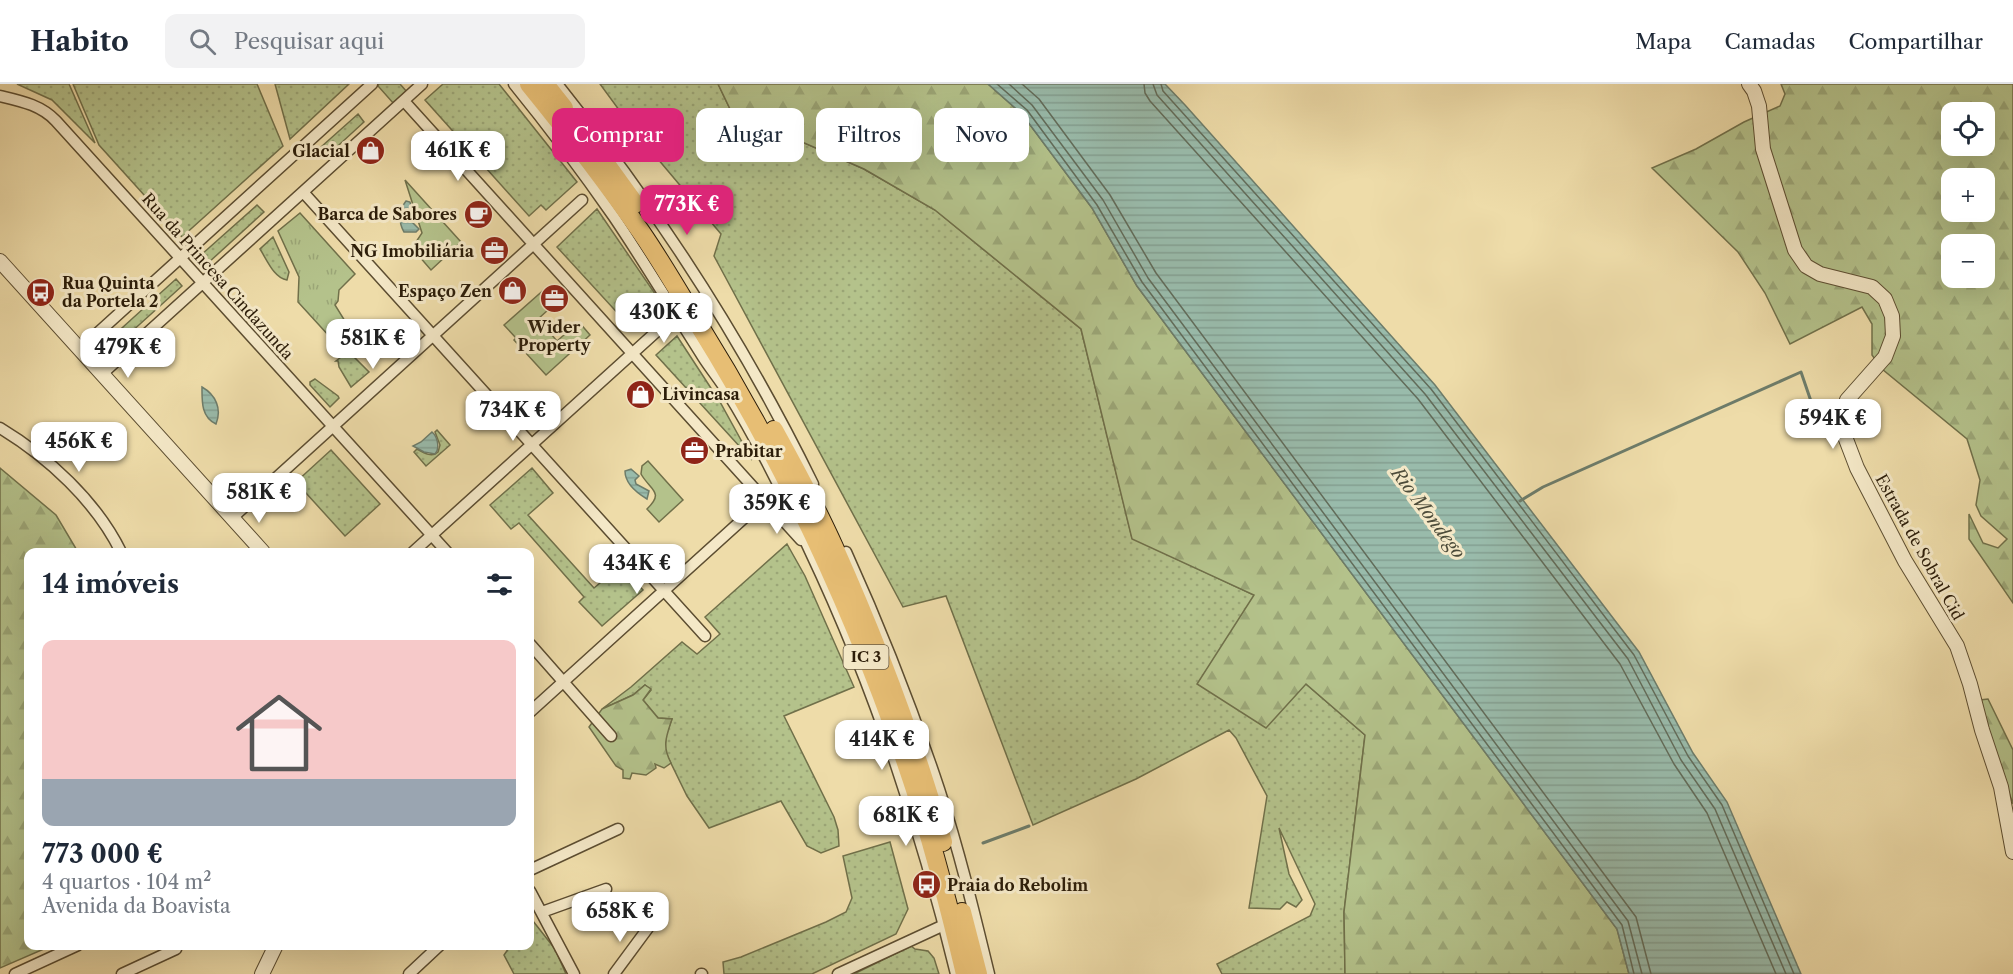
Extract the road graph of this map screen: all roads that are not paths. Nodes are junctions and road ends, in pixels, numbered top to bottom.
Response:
1 (372, 84) edge
2 (422, 84) edge
3 (514, 84) edge
4 (529, 84) edge
5 (545, 84) edge
6 (557, 84) edge
7 (1749, 84) edge
8 (0, 96) edge
9 (404, 101) junction
10 (303, 192) junction
11 (582, 200) dead end
12 (614, 217) junction
13 (533, 244) junction
14 (180, 258) junction
15 (0, 261) edge
16 (673, 282) junction
17 (203, 283) junction
18 (677, 313) junction
19 (433, 335) junction
20 (80, 349) junction
21 (632, 354) junction
22 (102, 375) junction
23 (333, 426) junction
24 (0, 428) edge
25 (532, 445) junction
26 (764, 500) junction
27 (232, 518) junction
28 (432, 536) junction
29 (119, 548) edge
30 (259, 548) edge
31 (418, 548) edge
32 (443, 548) edge
33 (811, 552) junction
34 (664, 590) junction
35 (705, 636) dead end
36 (534, 648) edge
37 (564, 681) junction
38 (534, 708) edge
39 (611, 736) dead end
40 (618, 829) dead end
41 (2013, 852) edge
42 (534, 868) edge
43 (606, 889) dead end
44 (534, 898) edge
45 (542, 912) junction
46 (944, 925) junction
47 (648, 928) dead end
48 (67, 950) edge
49 (174, 950) edge
50 (274, 950) edge
51 (435, 950) edge
52 (15, 974) edge
53 (122, 974) edge
54 (262, 974) edge
55 (410, 974) edge
56 (574, 974) edge
57 (614, 974) edge
58 (838, 974) edge
59 (956, 974) edge
60 (965, 974) edge
61 (978, 974) edge
62 (989, 974) edge

1 - 14 street
2 - 9 street
3 - 12 street
4 - 16 highway, IC 3
5 - 61 highway, IC 3
6 - 62 street
7 - 41 street, Estrada de Sobral Cid
8 - 14 street, Rua da Princesa Cindazunda
9 - 10 street
9 - 13 street
10 - 17 street
10 - 19 street
11 - 13 street
12 - 16 highway
12 - 18 street
13 - 19 street
13 - 21 street
14 - 17 street, Rua da Princesa Cindazunda
14 - 20 street
15 - 20 street
16 - 60 highway, IC 3
17 - 22 street
17 - 23 street, Rua da Princesa Cindazunda
18 - 21 street
18 - 33 street
19 - 23 street
19 - 25 street
20 - 22 street
21 - 25 street
21 - 26 street
22 - 27 street
23 - 27 street
23 - 28 street, Rua da Princesa Cindazunda
24 - 29 street
25 - 28 street
25 - 34 street
26 - 33 street
26 - 34 street
27 - 30 street
28 - 31 street
28 - 32 street, Rua da Princesa Cindazunda
33 - 46 street
34 - 35 street
34 - 37 street
36 - 37 street
37 - 38 street
37 - 39 street
40 - 42 street
43 - 45 street
44 - 45 street
45 - 56 street
46 - 58 street
46 - 59 street
47 - 57 street
48 - 52 street
49 - 53 street
50 - 54 street
51 - 55 street

